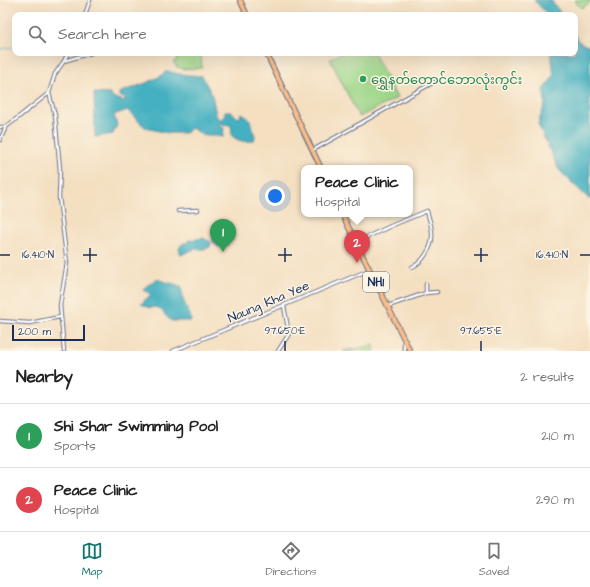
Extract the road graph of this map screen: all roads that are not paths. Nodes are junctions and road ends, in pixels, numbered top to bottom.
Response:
1 (90, 0) edge
2 (240, 0) edge
3 (86, 12) edge
4 (245, 12) edge
5 (66, 56) edge
6 (81, 56) edge
7 (267, 56) edge
8 (64, 61) junction
9 (434, 82) dead end
10 (49, 93) junction
11 (0, 127) edge
12 (6, 127) junction
13 (0, 140) edge
14 (312, 150) junction
15 (320, 165) edge
16 (198, 210) dead end
17 (178, 211) dead end
18 (344, 217) edge
19 (356, 242) junction
20 (412, 267) dead end
21 (370, 270) junction
22 (426, 284) dead end
23 (437, 292) dead end
24 (426, 293) junction
25 (284, 306) junction
26 (388, 306) junction
27 (60, 317) junction
28 (0, 321) edge
29 (404, 338) junction
30 (64, 351) edge
31 (173, 351) edge
32 (278, 351) edge
33 (404, 351) edge
34 (410, 351) edge

1 - 3 street
2 - 4 highway
5 - 8 street
6 - 8 street
7 - 14 highway
8 - 10 street
9 - 14 street
10 - 12 street
10 - 27 street
11 - 12 street
12 - 13 street
14 - 15 highway
16 - 17 street
18 - 19 highway, NH1
19 - 20 street
19 - 21 highway, NH1
21 - 25 street, Naung Kha Yee
21 - 26 highway, NH1
22 - 24 street
23 - 24 street
24 - 26 street
25 - 31 street, Naung Kha Yee
25 - 32 street
26 - 29 highway, NH1
27 - 28 street
27 - 30 street
29 - 33 street
29 - 34 highway, NH1

